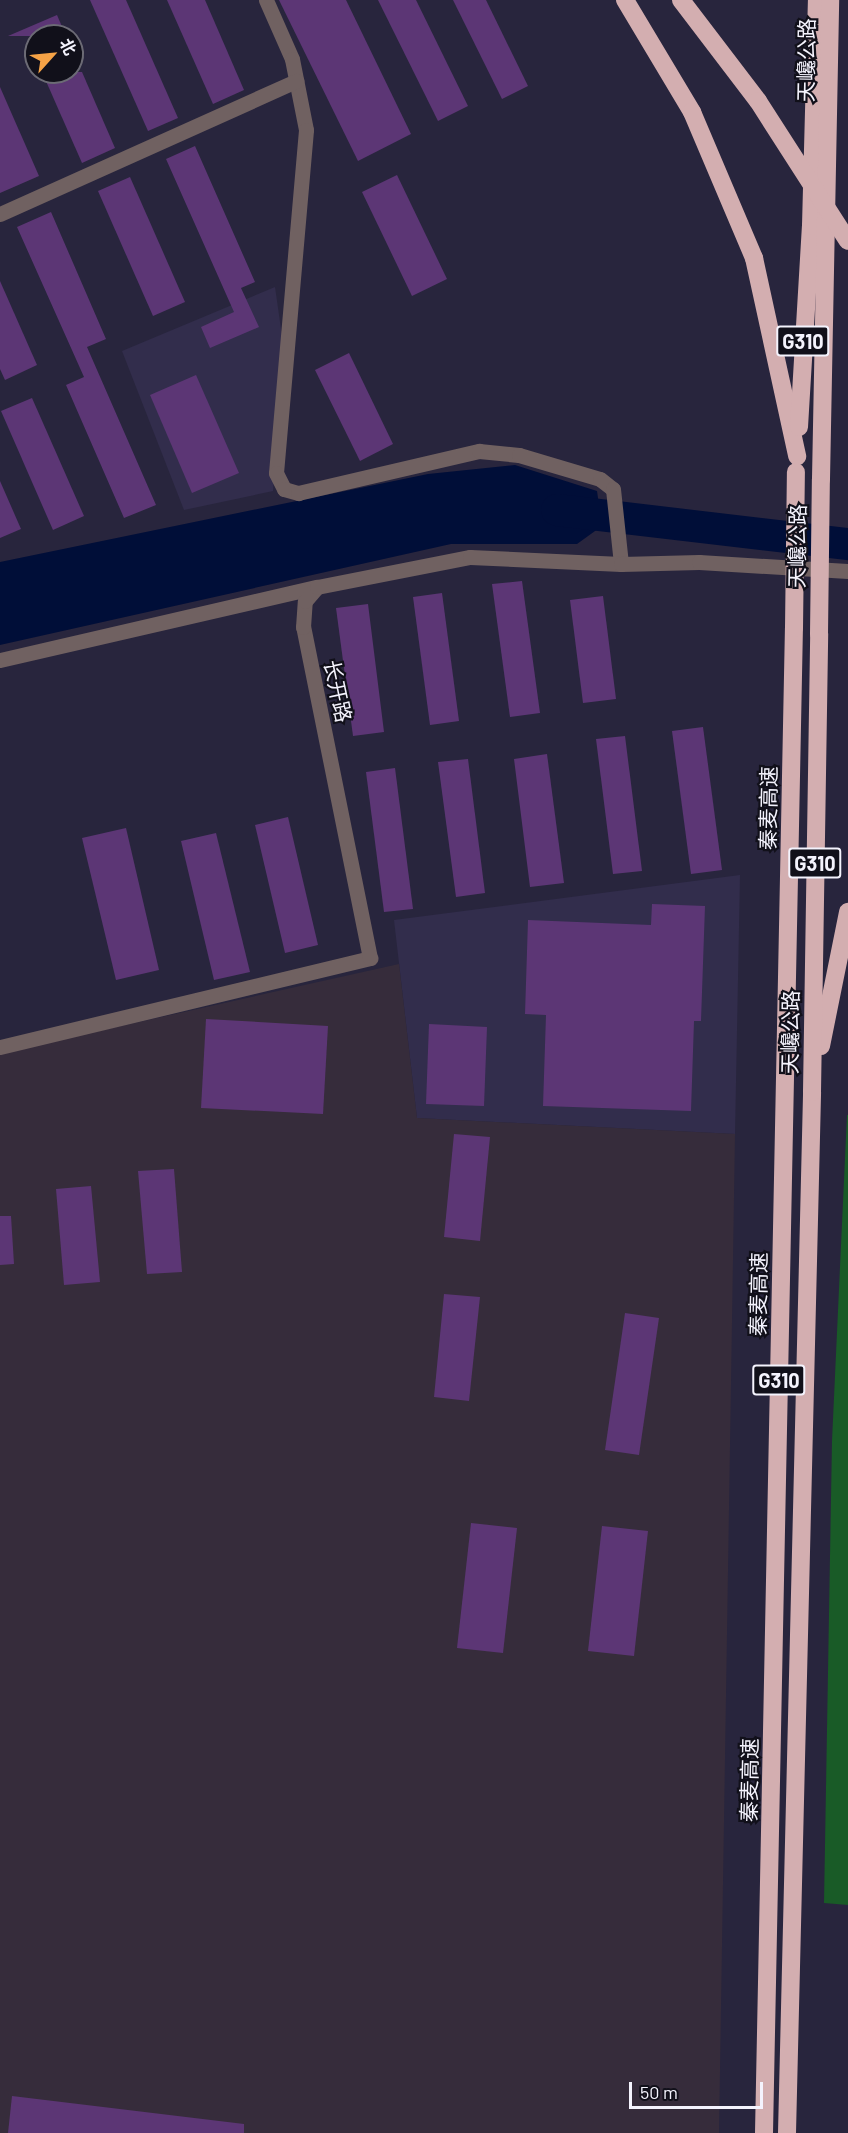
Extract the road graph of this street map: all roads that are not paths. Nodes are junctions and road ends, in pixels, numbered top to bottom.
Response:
1 (266, 0) edge
2 (626, 0) edge
3 (681, 0) edge
4 (817, 0) edge
5 (830, 0) edge
6 (296, 81) junction
7 (0, 214) edge
8 (848, 241) edge
9 (797, 464) junction
10 (621, 564) junction
11 (848, 571) edge
12 (317, 587) junction
13 (0, 660) edge
14 (848, 912) edge
15 (0, 1047) edge
16 (812, 1092) junction
17 (764, 2133) edge
18 (787, 2133) edge

1 - 6 street
2 - 9 highway
3 - 8 highway, bridge
4 - 9 highway, 天巉公路 / G310, bridge
5 - 16 highway, 天巉公路 / G310, bridge
6 - 7 street
6 - 10 street
9 - 17 highway, 秦麦高速 / G310, bridge
10 - 11 street
10 - 12 street
12 - 13 street
12 - 15 street, 长开路
14 - 16 highway
16 - 18 highway, G310

